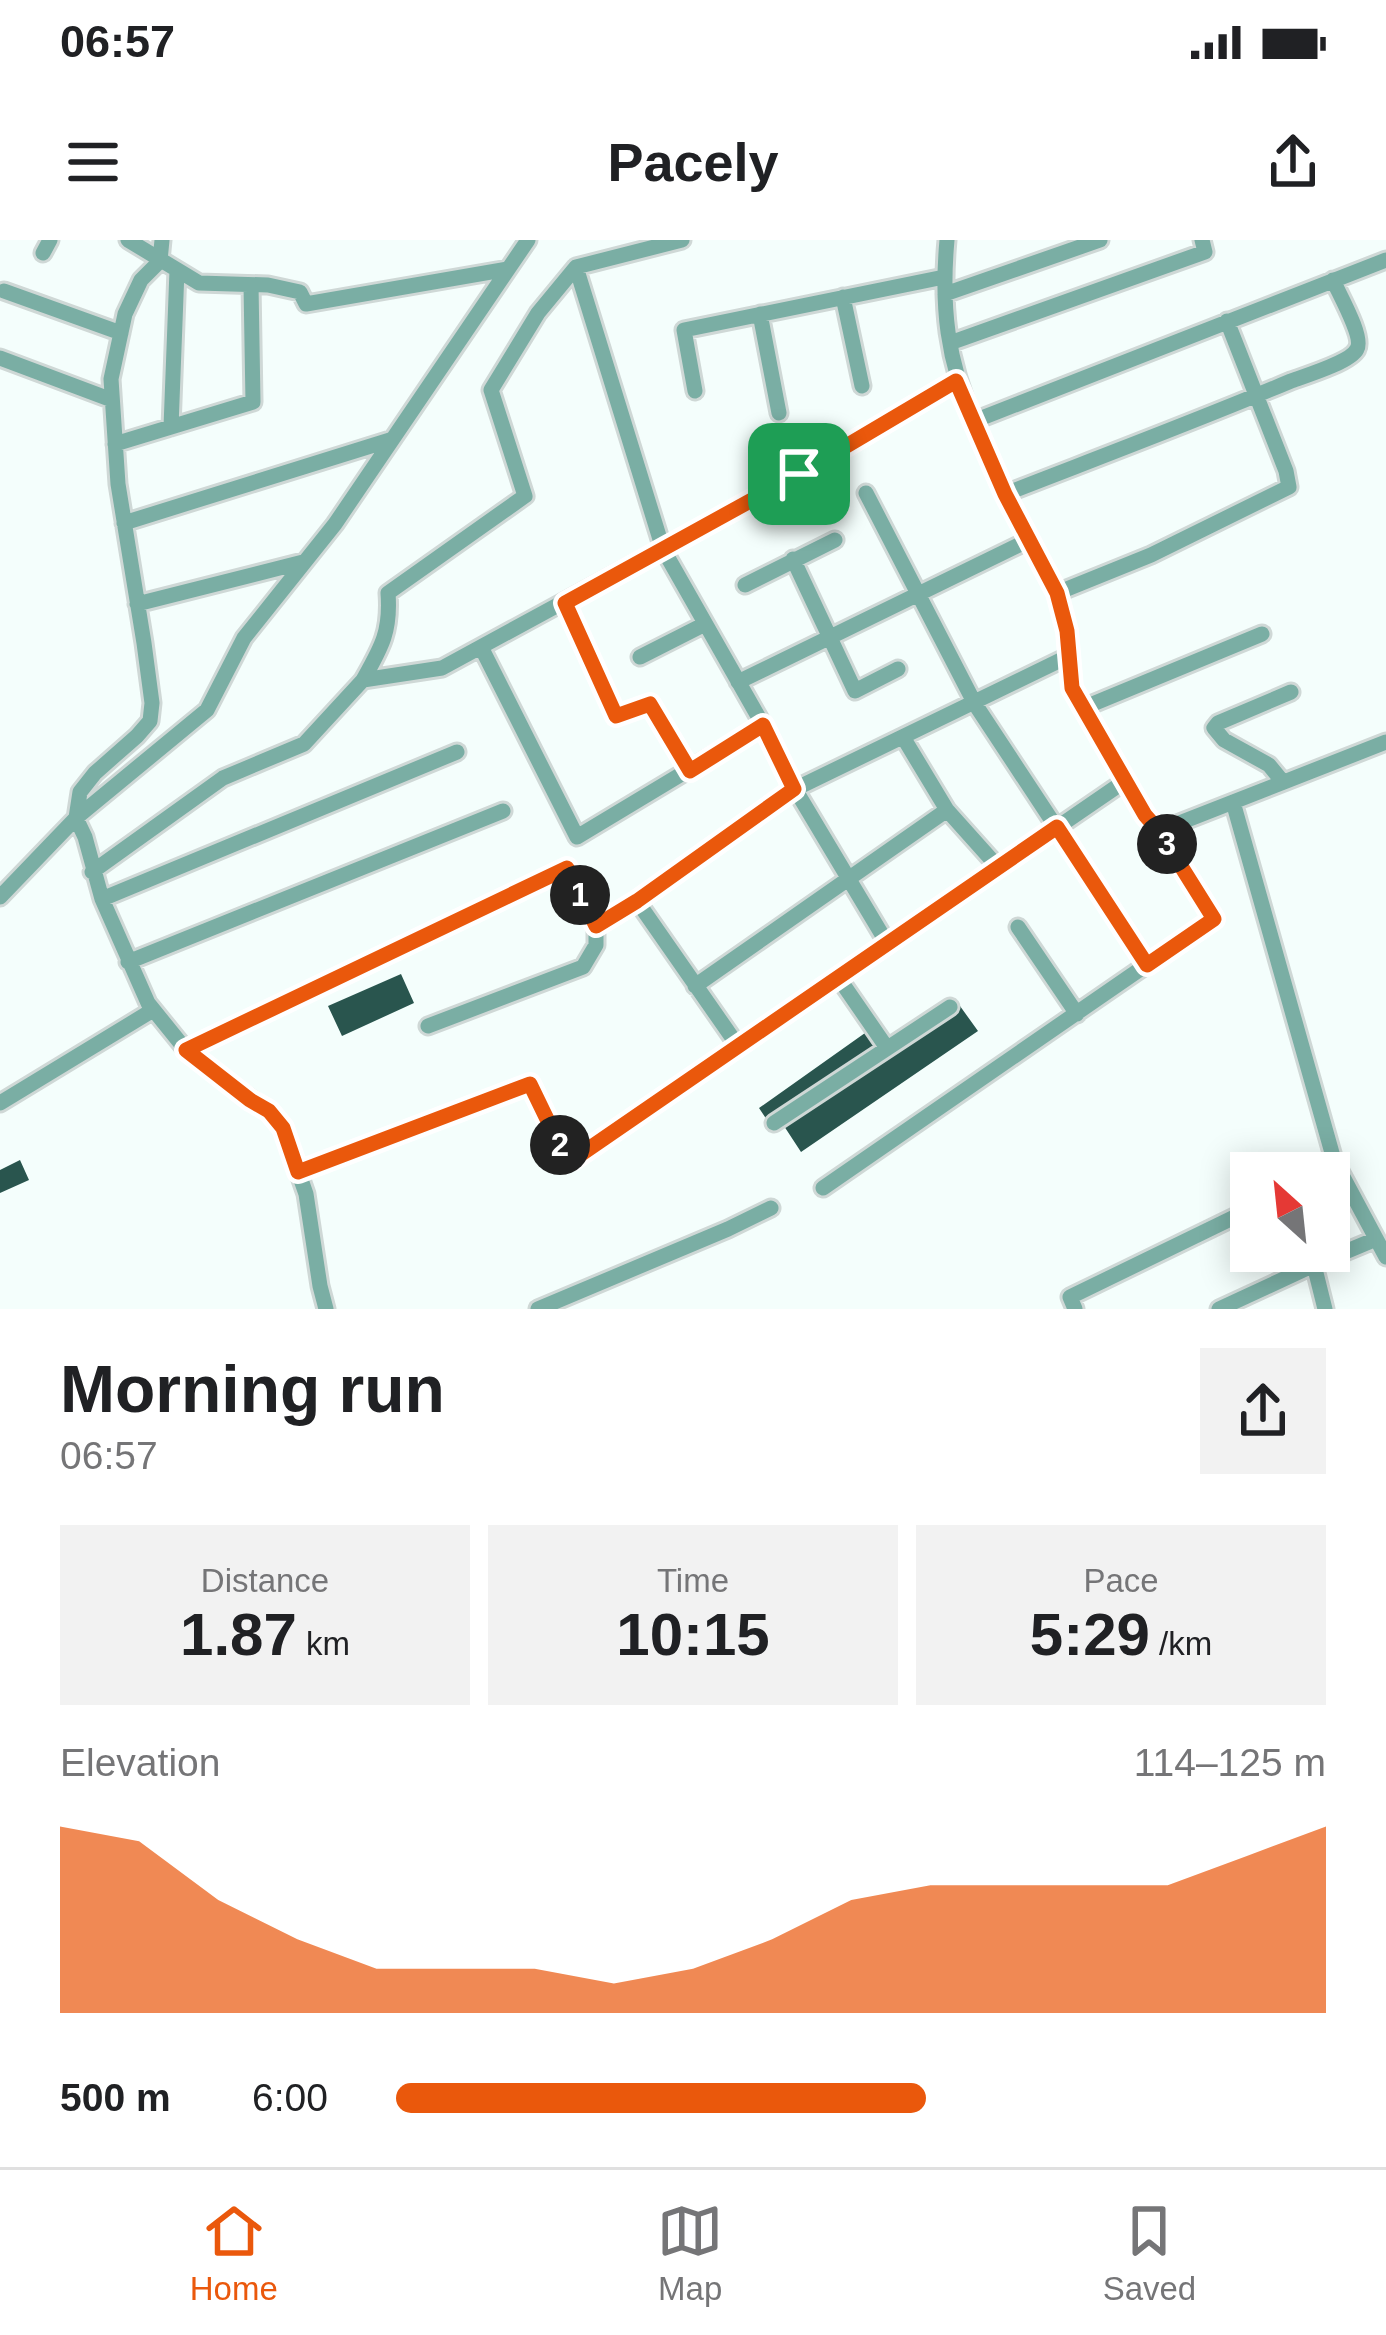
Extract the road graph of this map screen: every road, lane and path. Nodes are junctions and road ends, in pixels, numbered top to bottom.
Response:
1 (128, 240) edge
2 (162, 240) edge
3 (528, 240) edge
4 (947, 240) edge
5 (1100, 240) edge
6 (1202, 240) edge
7 (675, 241) edge
8 (1386, 260) edge
9 (160, 261) junction
10 (577, 268) junction
11 (508, 269) junction
12 (177, 270) junction
13 (1333, 280) junction
14 (251, 285) junction
15 (945, 286) junction
16 (4, 290) dead end
17 (843, 297) junction
18 (760, 314) junction
19 (1227, 321) junction
20 (121, 333) junction
21 (950, 343) junction
22 (0, 358) edge
23 (956, 381) junction
24 (862, 386) dead end
25 (695, 391) dead end
26 (1256, 396) junction
27 (112, 400) junction
28 (779, 413) dead end
29 (974, 421) junction
30 (171, 428) junction
31 (391, 440) junction
32 (115, 444) junction
33 (866, 493) dead end
34 (1005, 494) junction
35 (124, 523) junction
36 (835, 540) dead end
37 (1029, 540) junction
38 (663, 549) junction
39 (794, 560) junction
40 (304, 562) junction
41 (745, 585) dead end
42 (1057, 593) junction
43 (919, 594) junction
44 (565, 603) junction
45 (137, 604) junction
46 (705, 624) junction
47 (1262, 634) dead end
48 (830, 637) junction
49 (481, 647) junction
50 (1069, 656) junction
51 (640, 657) dead end
52 (898, 669) dead end
53 (363, 680) junction
54 (738, 682) junction
55 (1291, 692) dead end
56 (975, 704) junction
57 (1083, 708) junction
58 (763, 725) junction
59 (903, 737) junction
60 (1386, 742) edge
61 (457, 752) dead end
62 (690, 771) junction
63 (1125, 781) junction
64 (1283, 782) junction
65 (794, 789) junction
66 (1233, 802) junction
67 (947, 810) junction
68 (503, 811) dead end
69 (76, 818) junction
70 (1057, 827) junction
71 (1159, 831) junction
72 (998, 868) junction
73 (92, 872) junction
74 (848, 878) junction
75 (0, 896) edge
76 (102, 899) junction
77 (637, 901) junction
78 (596, 926) junction
79 (1018, 927) dead end
80 (887, 943) junction
81 (128, 962) junction
82 (1147, 965) junction
83 (838, 977) junction
84 (695, 986) junction
85 (950, 1007) dead end
86 (153, 1010) junction
87 (1077, 1014) junction
88 (428, 1026) dead end
89 (738, 1046) junction
90 (887, 1048) junction
91 (186, 1050) junction
92 (0, 1103) edge
93 (774, 1123) dead end
94 (298, 1172) junction
95 (824, 1188) dead end
96 (771, 1208) dead end
97 (1230, 1219) edge
98 (1376, 1239) junction
99 (1350, 1247) edge
100 (1386, 1257) edge
101 (1286, 1272) edge
102 (1315, 1272) edge
103 (326, 1309) edge
104 (538, 1309) edge
105 (1075, 1309) edge
106 (1219, 1309) edge
107 (1324, 1309) edge

1 - 9 street
2 - 9 street
3 - 11 street
4 - 15 street
5 - 15 street
6 - 21 street
7 - 10 street
8 - 13 street
9 - 12 street
9 - 20 street
10 - 38 street
10 - 53 street
11 - 14 street
11 - 31 street
12 - 14 street
12 - 30 street
13 - 19 street
13 - 26 street
14 - 30 street
15 - 17 street
15 - 21 street
16 - 20 street
17 - 18 street
17 - 24 street
18 - 25 street
18 - 28 street
19 - 26 street
19 - 29 street
20 - 27 street
21 - 23 street
22 - 27 street
23 - 29 street
23 - 38 street
26 - 34 street
26 - 42 street
27 - 32 street
29 - 34 street
30 - 32 street
31 - 35 street
31 - 40 street
32 - 35 street
33 - 43 street
34 - 37 street
35 - 45 street
36 - 39 street
37 - 42 street
37 - 43 street
38 - 44 street
38 - 46 street
39 - 41 street
39 - 48 street
40 - 45 street
40 - 69 street
42 - 50 street
43 - 48 street
43 - 56 street
44 - 49 street
44 - 62 street
45 - 69 street
46 - 51 street
46 - 54 street
47 - 57 street
48 - 52 street
48 - 54 street
49 - 53 street
49 - 62 street
50 - 56 street
50 - 57 street
53 - 73 street
54 - 58 street
55 - 64 street
56 - 59 street
56 - 70 street
57 - 63 street
58 - 62 street
58 - 65 street
59 - 65 street
59 - 67 street
60 - 64 street
61 - 76 street
63 - 70 street
63 - 71 street
64 - 66 street
65 - 74 street
65 - 77 street
66 - 71 street
66 - 98 street
67 - 72 street
67 - 74 street
68 - 81 street
69 - 73 street
69 - 75 street
70 - 72 street
70 - 82 street
71 - 82 street
72 - 80 street
73 - 76 street
74 - 80 street
74 - 84 street
76 - 81 street
77 - 78 street
77 - 84 street
78 - 88 street
78 - 91 street
79 - 87 street
80 - 83 street
81 - 86 street
82 - 87 street
83 - 89 street
83 - 90 street
84 - 89 street
85 - 90 street
86 - 91 street
86 - 92 street
87 - 95 street
89 - 94 street
90 - 93 street
91 - 94 street
94 - 103 street
96 - 104 street
97 - 105 street
98 - 99 street
98 - 100 street
101 - 106 street
102 - 107 street

